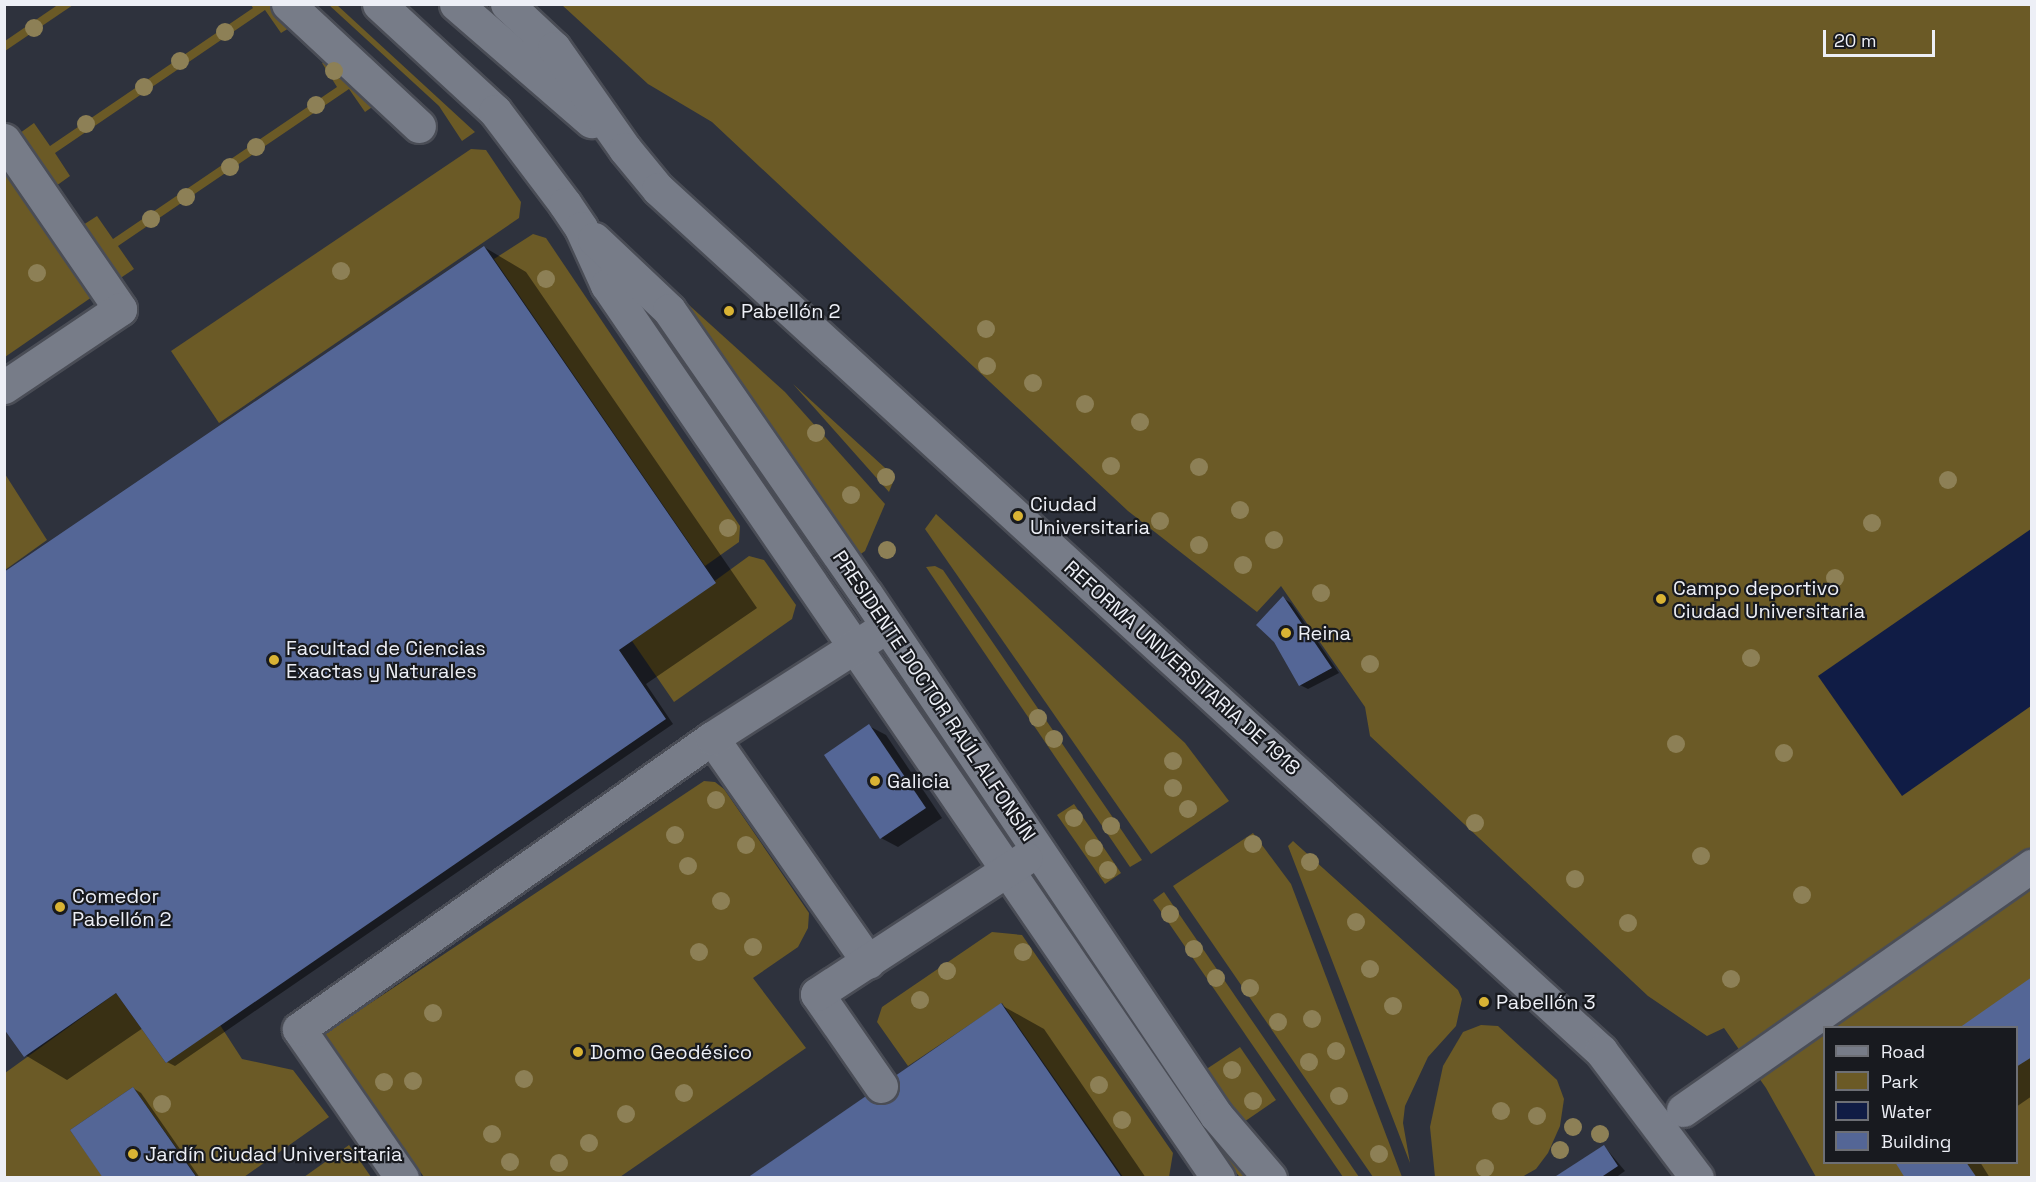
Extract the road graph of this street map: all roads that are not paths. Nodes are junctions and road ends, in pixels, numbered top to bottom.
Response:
1 (288, 4) edge
2 (379, 4) edge
3 (456, 4) edge
4 (507, 4) edge
5 (419, 126) dead end
6 (4, 140) edge
7 (625, 149) junction
8 (581, 228) junction
9 (4, 387) edge
10 (887, 626) junction
11 (857, 646) junction
12 (712, 738) junction
13 (1038, 851) junction
14 (2031, 866) edge
15 (1009, 870) junction
16 (868, 962) junction
17 (880, 1086) dead end
18 (1683, 1110) dead end
19 (402, 1178) edge
20 (1218, 1178) edge
21 (1270, 1178) edge
22 (1697, 1178) edge

1 - 5 lane
2 - 8 lane, PRESIDENTE DOCTOR RAÚL ALFONSÍN
3 - 7 lane, REFORMA UNIVERSITARIA DE 1918
4 - 7 lane, REFORMA UNIVERSITARIA DE 1918
6 - 9 lane
7 - 22 lane, REFORMA UNIVERSITARIA DE 1918
8 - 10 lane, PRESIDENTE DOCTOR RAÚL ALFONSÍN
8 - 11 lane, PRESIDENTE DOCTOR RAÚL ALFONSÍN
10 - 11 lane
10 - 13 lane, PRESIDENTE DOCTOR RAÚL ALFONSÍN
11 - 12 lane
11 - 15 lane, PRESIDENTE DOCTOR RAÚL ALFONSÍN
12 - 16 lane
12 - 19 lane
13 - 15 lane
13 - 21 lane, PRESIDENTE DOCTOR RAÚL ALFONSÍN
14 - 18 lane
15 - 16 lane
15 - 20 lane, PRESIDENTE DOCTOR RAÚL ALFONSÍN
16 - 17 lane

